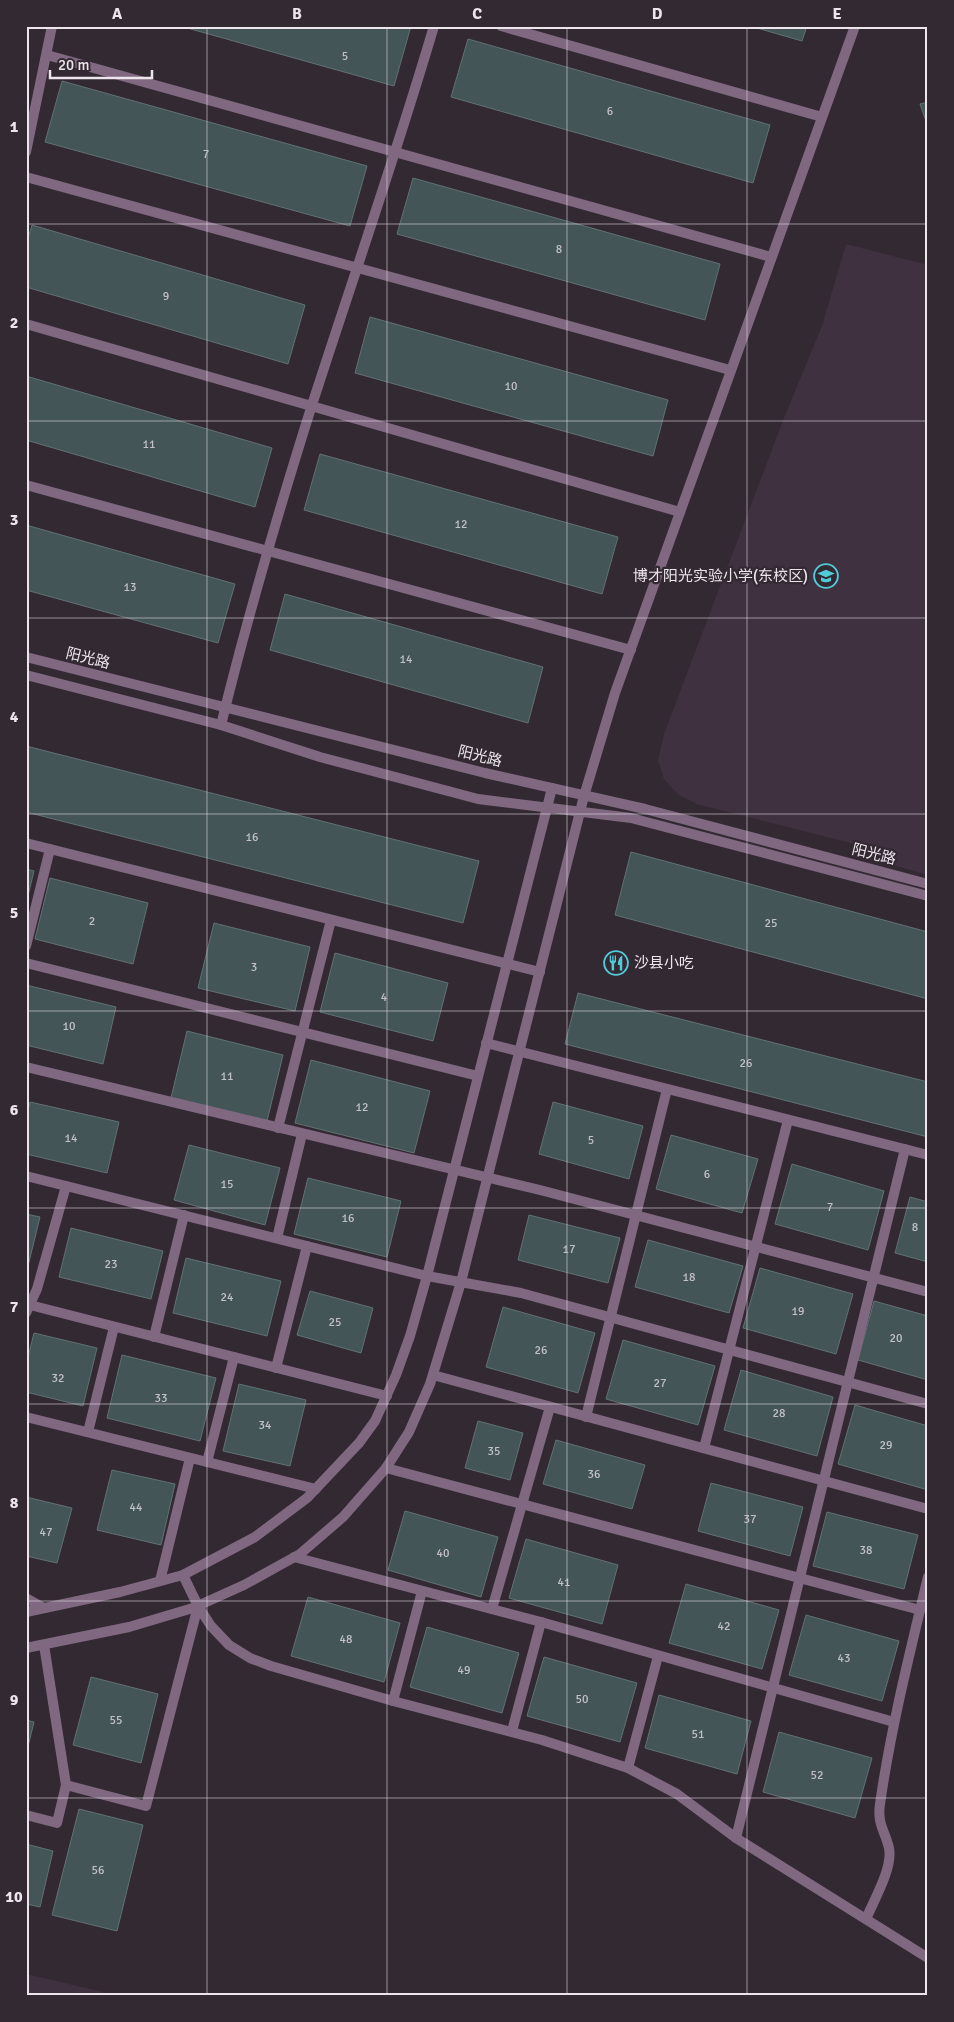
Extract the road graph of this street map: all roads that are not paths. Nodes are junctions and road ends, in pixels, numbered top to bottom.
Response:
1 (52, 26) edge
2 (434, 26) edge
3 (501, 26) edge
4 (855, 26) edge
5 (46, 55) junction
6 (822, 117) junction
7 (26, 152) edge
8 (395, 153) junction
9 (26, 177) edge
10 (771, 257) junction
11 (358, 268) junction
12 (26, 324) edge
13 (730, 370) junction
14 (312, 406) junction
15 (26, 485) edge
16 (680, 512) junction
17 (268, 552) junction
18 (631, 650) junction
19 (26, 657) edge
20 (26, 675) edge
21 (225, 708) junction
22 (221, 725) junction
23 (552, 788) junction
24 (584, 796) junction
25 (547, 807) junction
26 (580, 812) junction
27 (26, 843) edge
28 (50, 849) junction
29 (928, 884) edge
30 (928, 896) edge
31 (331, 920) junction
32 (26, 946) edge
33 (26, 962) edge
34 (507, 964) junction
35 (540, 972) junction
36 (303, 1032) junction
37 (486, 1044) junction
38 (519, 1052) junction
39 (26, 1067) edge
40 (478, 1076) junction
41 (667, 1089) junction
42 (788, 1120) junction
43 (278, 1128) junction
44 (302, 1134) junction
45 (905, 1149) junction
46 (928, 1155) edge
47 (454, 1170) junction
48 (26, 1176) edge
49 (487, 1178) junction
50 (66, 1186) junction
51 (184, 1215) junction
52 (636, 1215) junction
53 (277, 1238) junction
54 (307, 1246) junction
55 (756, 1246) junction
56 (427, 1276) junction
57 (874, 1277) junction
58 (461, 1282) junction
59 (928, 1292) edge
60 (27, 1307) edge
61 (611, 1317) junction
62 (114, 1327) junction
63 (154, 1338) junction
64 (729, 1349) junction
65 (234, 1357) junction
66 (276, 1368) junction
67 (433, 1375) junction
68 (848, 1382) junction
69 (387, 1396) junction
70 (928, 1404) edge
71 (550, 1407) junction
72 (26, 1417) edge
73 (586, 1417) junction
74 (88, 1432) junction
75 (704, 1448) junction
76 (190, 1458) junction
77 (207, 1462) junction
78 (386, 1468) junction
79 (824, 1480) junction
80 (316, 1489) junction
81 (522, 1504) junction
82 (928, 1509) edge
83 (294, 1557) junction
84 (183, 1575) junction
85 (928, 1577) edge
86 (800, 1578) junction
87 (160, 1581) junction
88 (422, 1591) junction
89 (26, 1598) edge
90 (198, 1606) junction
91 (44, 1608) junction
92 (492, 1609) junction
93 (920, 1610) junction
94 (26, 1612) edge
95 (541, 1622) junction
96 (44, 1645) junction
97 (26, 1648) edge
98 (658, 1656) junction
99 (773, 1688) junction
100 (393, 1700) junction
101 (894, 1722) junction
102 (512, 1731) junction
103 (628, 1768) junction
104 (66, 1785) junction
105 (26, 1815) edge
106 (736, 1838) junction
107 (866, 1919) junction
108 (928, 1958) edge

1 - 5 street
2 - 8 street
3 - 6 street
4 - 6 street
5 - 7 street
5 - 8 street
6 - 10 street
8 - 10 street
8 - 11 street
9 - 11 street
10 - 13 street
11 - 13 street
11 - 14 street
12 - 14 street
13 - 16 street
14 - 16 street
14 - 17 street
15 - 17 street
16 - 18 street
17 - 18 street
17 - 21 street
18 - 24 street
19 - 21 street, 阳光路
20 - 22 street, 阳光路
21 - 22 street
21 - 23 street, 阳光路
22 - 25 street, 阳光路
23 - 24 street, 阳光路
23 - 25 street
24 - 26 street
24 - 29 street, 阳光路
25 - 26 street, 阳光路
25 - 34 street
26 - 30 street, 阳光路
26 - 35 street
27 - 28 street
28 - 31 street
28 - 32 street
31 - 34 street
31 - 36 street
33 - 36 street
34 - 35 street
34 - 37 street
35 - 38 street
36 - 40 street
36 - 43 street
37 - 38 street
37 - 40 street
38 - 41 street
38 - 49 street
39 - 43 street
40 - 47 street
41 - 42 street
41 - 52 street
42 - 45 street
42 - 55 street
43 - 44 street
44 - 47 street
44 - 53 street
45 - 46 street
45 - 57 street
47 - 49 street
47 - 56 street
48 - 50 street
49 - 52 street
49 - 58 street
50 - 51 street
50 - 60 street
51 - 53 street
51 - 63 street
52 - 55 street
52 - 61 street
53 - 54 street
54 - 56 street
54 - 66 street
55 - 57 street
55 - 64 street
56 - 58 street
56 - 69 street
57 - 59 street
57 - 68 street
58 - 61 street
58 - 67 street
60 - 62 street
61 - 64 street
61 - 73 street
62 - 63 street
62 - 74 street
63 - 65 street
64 - 68 street
64 - 75 street
65 - 66 street
65 - 77 street
66 - 69 street
67 - 71 street
67 - 78 street
68 - 70 street
68 - 79 street
69 - 80 street
71 - 73 street
71 - 81 street
72 - 74 street
73 - 75 street
74 - 76 street
75 - 79 street
76 - 77 street
76 - 87 street
77 - 80 street
78 - 81 street
78 - 83 street
79 - 82 street
79 - 86 street
80 - 84 street
81 - 86 street
81 - 92 street
83 - 88 street
83 - 90 street
84 - 87 street
84 - 90 street
85 - 93 street
86 - 93 street
86 - 99 street
87 - 91 street
88 - 92 street
88 - 100 street
89 - 91 street
90 - 96 street
90 - 100 street
90 - 104 street
91 - 94 street
92 - 95 street
93 - 101 street
95 - 98 street
95 - 102 street
96 - 97 street
96 - 104 street
98 - 99 street
98 - 103 street
99 - 101 street
99 - 106 street
100 - 102 street
101 - 107 street
102 - 103 street
103 - 106 street
104 - 105 street
106 - 107 street
107 - 108 street

